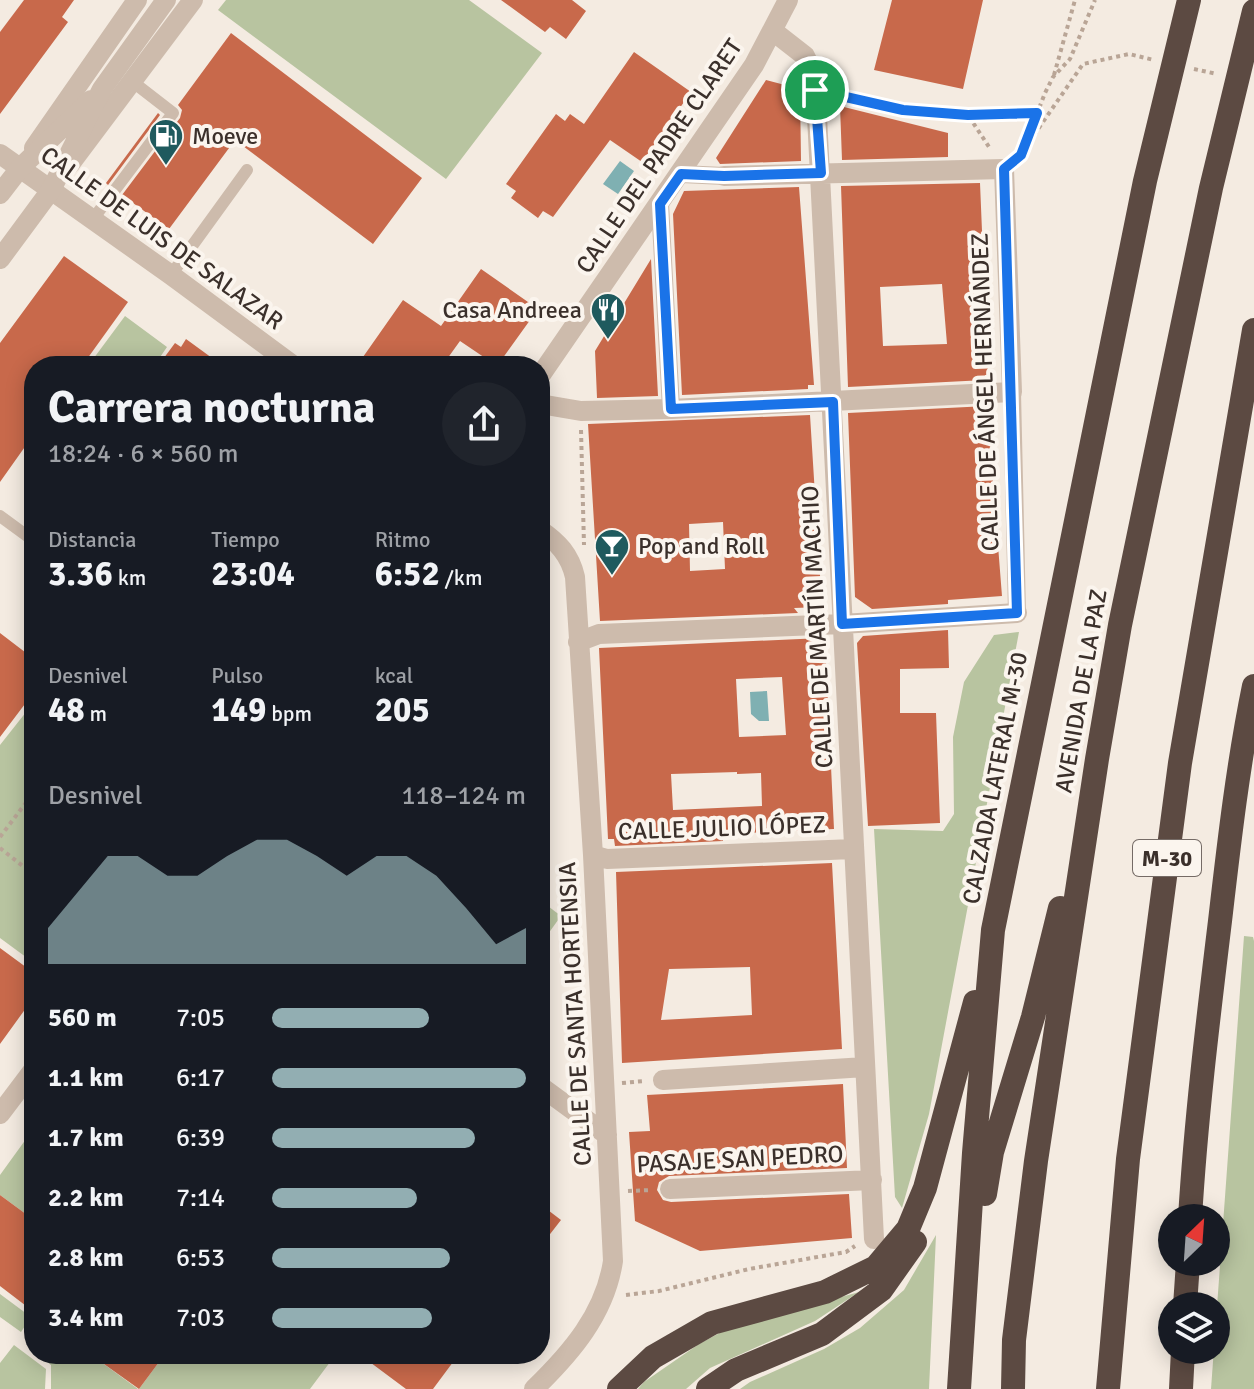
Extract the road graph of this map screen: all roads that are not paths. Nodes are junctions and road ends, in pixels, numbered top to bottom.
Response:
1 (137, 0) edge
2 (166, 0) edge
3 (193, 0) edge
4 (788, 0) edge
5 (1189, 0) edge
6 (1254, 11) edge
7 (773, 31) junction
8 (133, 82) junction
9 (102, 89) junction
10 (0, 154) edge
11 (20, 168) junction
12 (247, 170) dead end
13 (821, 173) junction
14 (681, 174) junction
15 (724, 176) joint
16 (51, 190) junction
17 (0, 194) edge
18 (660, 204) junction
19 (93, 219) junction
20 (0, 259) edge
21 (171, 275) junction
22 (1254, 330) edge
23 (280, 356) edge
24 (550, 362) edge
25 (1012, 392) junction
26 (833, 402) junction
27 (550, 406) edge
28 (671, 409) junction
29 (0, 516) edge
30 (24, 534) edge
31 (550, 538) edge
32 (1017, 613) joint
33 (842, 624) junction
34 (578, 642) junction
35 (1254, 686) edge
36 (1097, 759) junction
37 (853, 849) junction
38 (593, 855) junction
39 (993, 930) junction
40 (968, 1032) junction
41 (865, 1067) junction
42 (663, 1080) road end
43 (24, 1082) edge
44 (550, 1093) edge
45 (0, 1114) edge
46 (607, 1135) junction
47 (872, 1180) junction
48 (670, 1189) road end
49 (1191, 1204) edge
50 (874, 1237) road end
51 (963, 1313) junction
52 (1182, 1364) edge
53 (534, 1389) edge
54 (619, 1389) edge
55 (708, 1389) edge
56 (959, 1389) edge
57 (1013, 1389) edge
58 (1108, 1389) edge
59 (1181, 1389) edge

1 - 11 street
2 - 9 street
3 - 8 street
4 - 7 street, CALLE DEL PADRE CLARET
5 - 39 highway, CALZADA LATERAL M-30
6 - 36 highway, AVENIDA DE LA PAZ
7 - 13 street, CALLE DE MARTÍN MACHIO
7 - 14 street, CALLE DEL PADRE CLARET
8 - 16 street
8 - 19 lane
9 - 11 street
9 - 16 street
10 - 11 street, CALLE DE LUIS DE SALAZAR
11 - 16 street, CALLE DE LUIS DE SALAZAR
11 - 17 street
12 - 21 lane
13 - 15 street
13 - 25 street, CALLE DE ÁNGEL HERNÁNDEZ
13 - 26 street, CALLE DE MARTÍN MACHIO
14 - 15 street
14 - 18 street, CALLE DEL PADRE CLARET
16 - 19 street, CALLE DE LUIS DE SALAZAR
16 - 20 street
18 - 24 street, CALLE DEL PADRE CLARET
18 - 28 street
19 - 21 street, CALLE DE LUIS DE SALAZAR
21 - 23 street, CALLE DE LUIS DE SALAZAR
22 - 58 highway, M-30
25 - 26 street
25 - 32 street, CALLE DE ÁNGEL HERNÁNDEZ
26 - 28 street
26 - 33 street, CALLE DE MARTÍN MACHIO
27 - 28 street
29 - 30 lane
31 - 34 street, CALLE DE SANTA HORTENSIA
32 - 33 street
33 - 34 street
33 - 37 street, CALLE DE MARTÍN MACHIO
34 - 38 street, CALLE DE SANTA HORTENSIA
35 - 49 highway, M-30
36 - 51 highway
36 - 57 highway, AVENIDA DE LA PAZ
37 - 38 street, CALLE JULIO LÓPEZ
37 - 41 street, CALLE DE MARTÍN MACHIO
38 - 46 street, CALLE DE SANTA HORTENSIA
39 - 40 highway
39 - 51 highway, CALZADA LATERAL M-30
40 - 54 highway
40 - 55 highway
41 - 42 street
41 - 47 street, CALLE DE MARTÍN MACHIO
43 - 45 street
44 - 46 street
46 - 53 street, CALLE DE SANTA HORTENSIA
47 - 48 street, PASAJE SAN PEDRO
47 - 50 street, CALLE DE MARTÍN MACHIO
51 - 56 highway, CALZADA LATERAL M-30
52 - 59 highway

